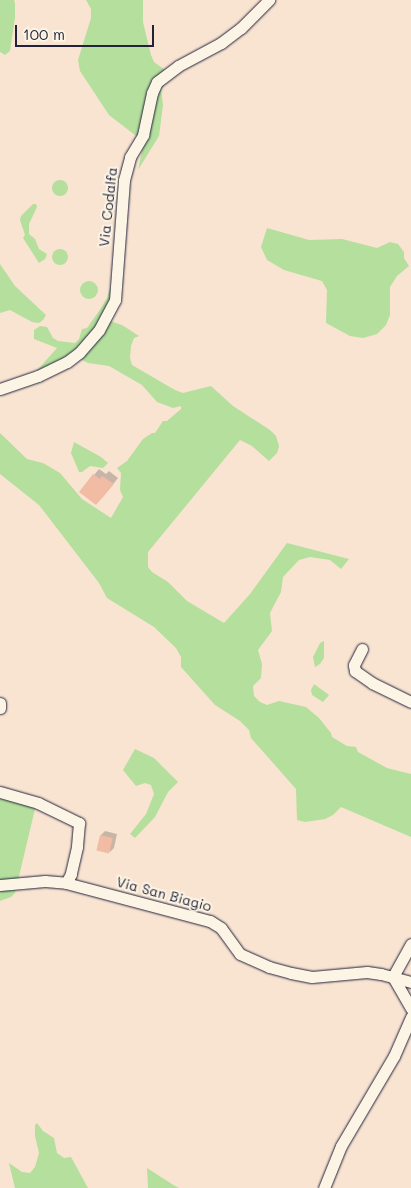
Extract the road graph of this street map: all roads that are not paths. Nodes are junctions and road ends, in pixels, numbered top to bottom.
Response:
1 (269, 0) edge
2 (0, 389) edge
3 (362, 649) dead end
4 (411, 702) edge
5 (0, 703) edge
6 (0, 708) edge
7 (0, 792) edge
8 (66, 883) junction
9 (0, 885) edge
10 (411, 944) edge
11 (393, 977) junction
12 (411, 982) edge
13 (411, 1008) edge
14 (411, 1017) edge
15 (324, 1188) edge

1 - 2 street, Via Codalfa
3 - 4 street
5 - 6 street
7 - 8 street
8 - 9 street, Via San Biagio
8 - 11 street, Via San Biagio
10 - 11 street
11 - 12 street, Via San Biagio
11 - 13 street
14 - 15 street

